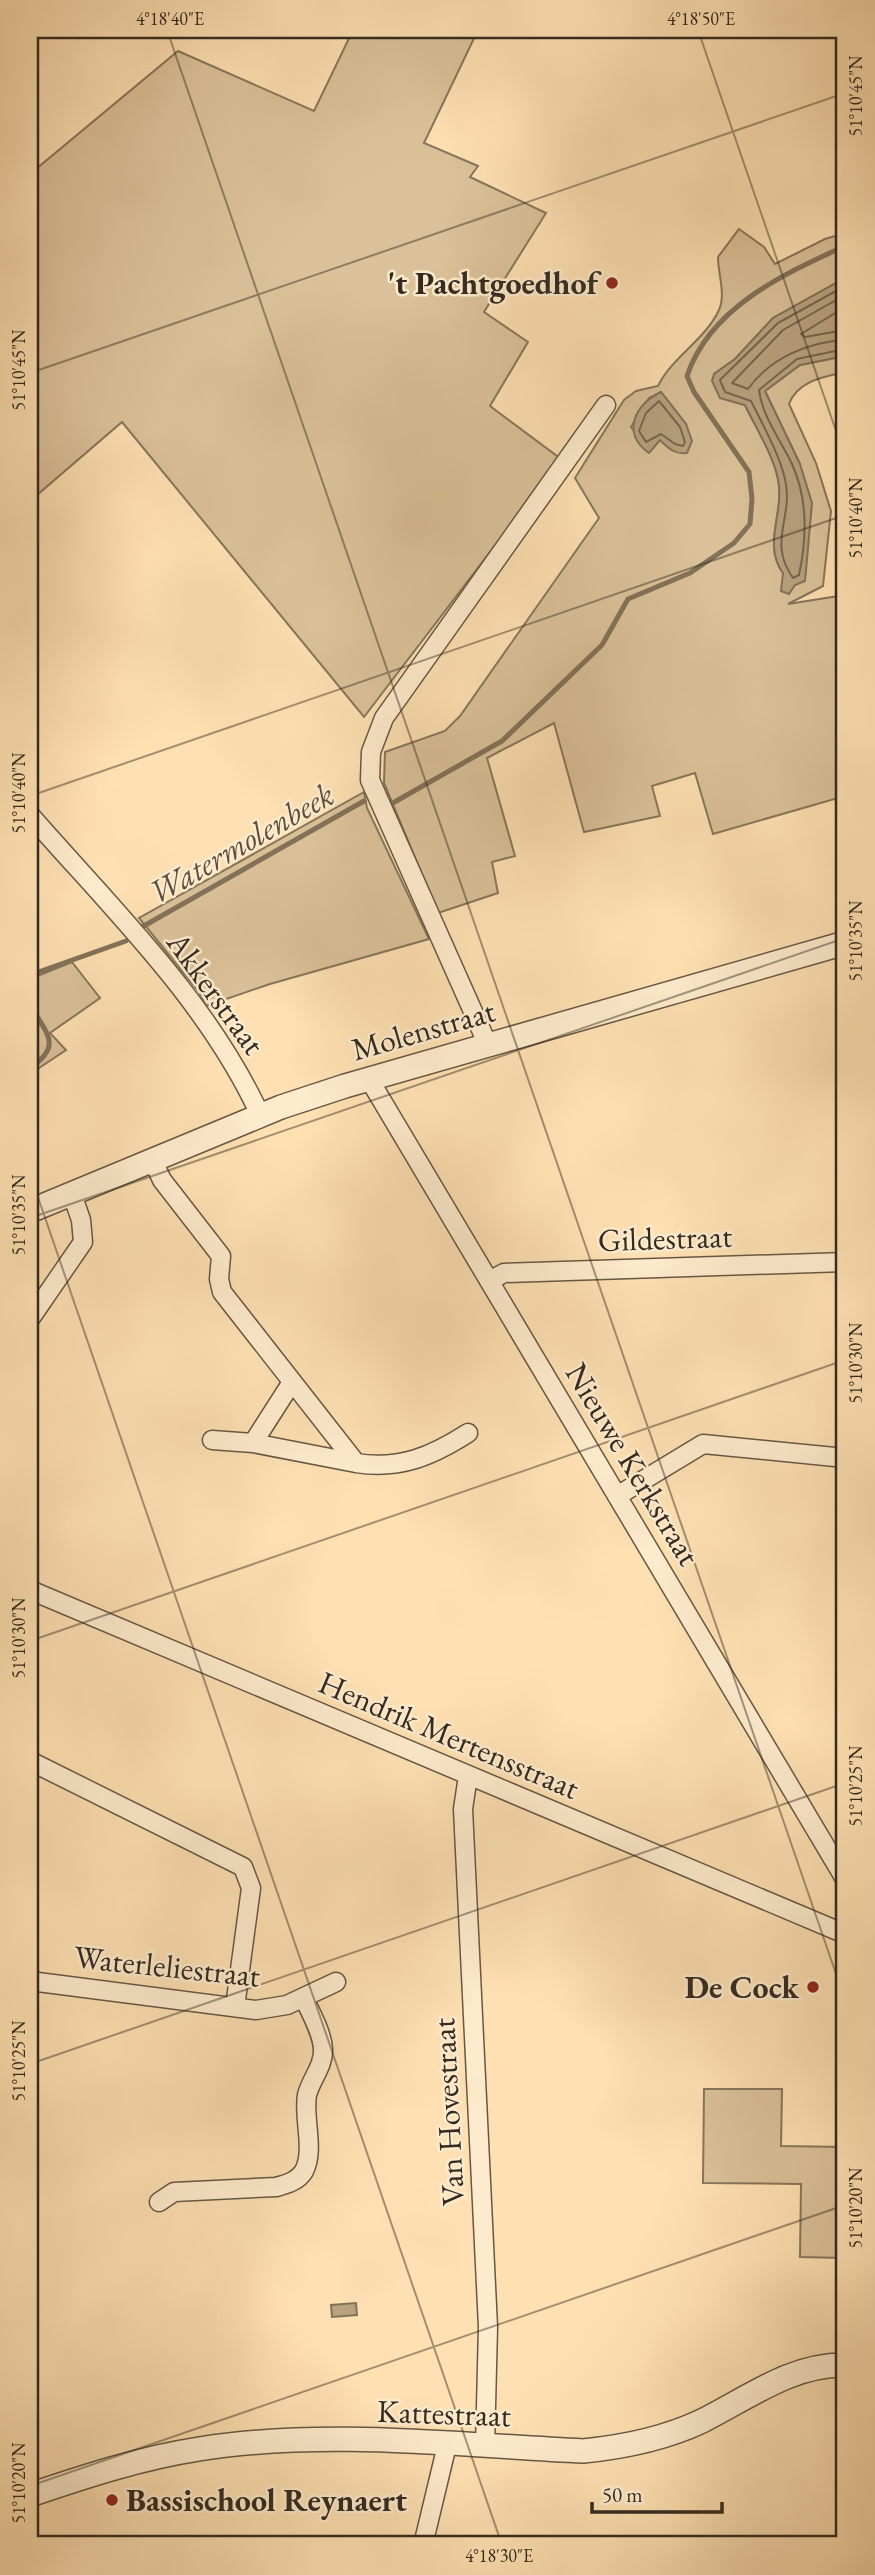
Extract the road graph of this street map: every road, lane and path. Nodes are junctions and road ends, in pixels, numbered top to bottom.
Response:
1 (606, 405) dead end
2 (30, 815) edge
3 (845, 943) edge
4 (487, 1044) junction
5 (369, 1079) junction
6 (261, 1117) junction
7 (153, 1161) junction
8 (72, 1194) junction
9 (30, 1211) edge
10 (845, 1262) edge
11 (489, 1281) junction
12 (30, 1320) edge
13 (292, 1382) junction
14 (468, 1433) dead end
15 (212, 1440) dead end
16 (253, 1443) junction
17 (845, 1458) edge
18 (356, 1463) junction
19 (617, 1496) junction
20 (30, 1590) edge
21 (30, 1761) edge
22 (468, 1776) junction
23 (845, 1879) edge
24 (845, 1934) edge
25 (30, 1981) edge
26 (335, 1982) dead end
27 (304, 1998) junction
28 (235, 2007) junction
29 (159, 2202) dead end
30 (845, 2365) edge
31 (447, 2445) junction
32 (485, 2446) junction
33 (30, 2495) edge
34 (424, 2545) edge

1 - 4 street
2 - 6 street, Akkerstraat
3 - 4 street, Molenstraat
4 - 5 street, Molenstraat
5 - 6 street, Molenstraat
5 - 11 street, Nieuwe Kerkstraat
6 - 7 street, Molenstraat
7 - 8 street, Molenstraat
7 - 13 street
8 - 9 street, Molenstraat
8 - 12 street
10 - 11 street, Gildestraat
11 - 19 street, Nieuwe Kerkstraat
13 - 16 street
13 - 18 street
14 - 18 street
15 - 16 street
16 - 18 street
17 - 19 street
19 - 23 street, Nieuwe Kerkstraat
20 - 22 street, Hendrik Mertensstraat
21 - 28 street
22 - 24 street, Hendrik Mertensstraat
22 - 32 street, Van Hovestraat
25 - 28 street, Waterleliestraat
26 - 27 street, Waterleliestraat
27 - 28 street, Waterleliestraat
27 - 29 street
30 - 32 street, Kattestraat
31 - 32 street, Kattestraat
31 - 33 street, Kattestraat
31 - 34 street

